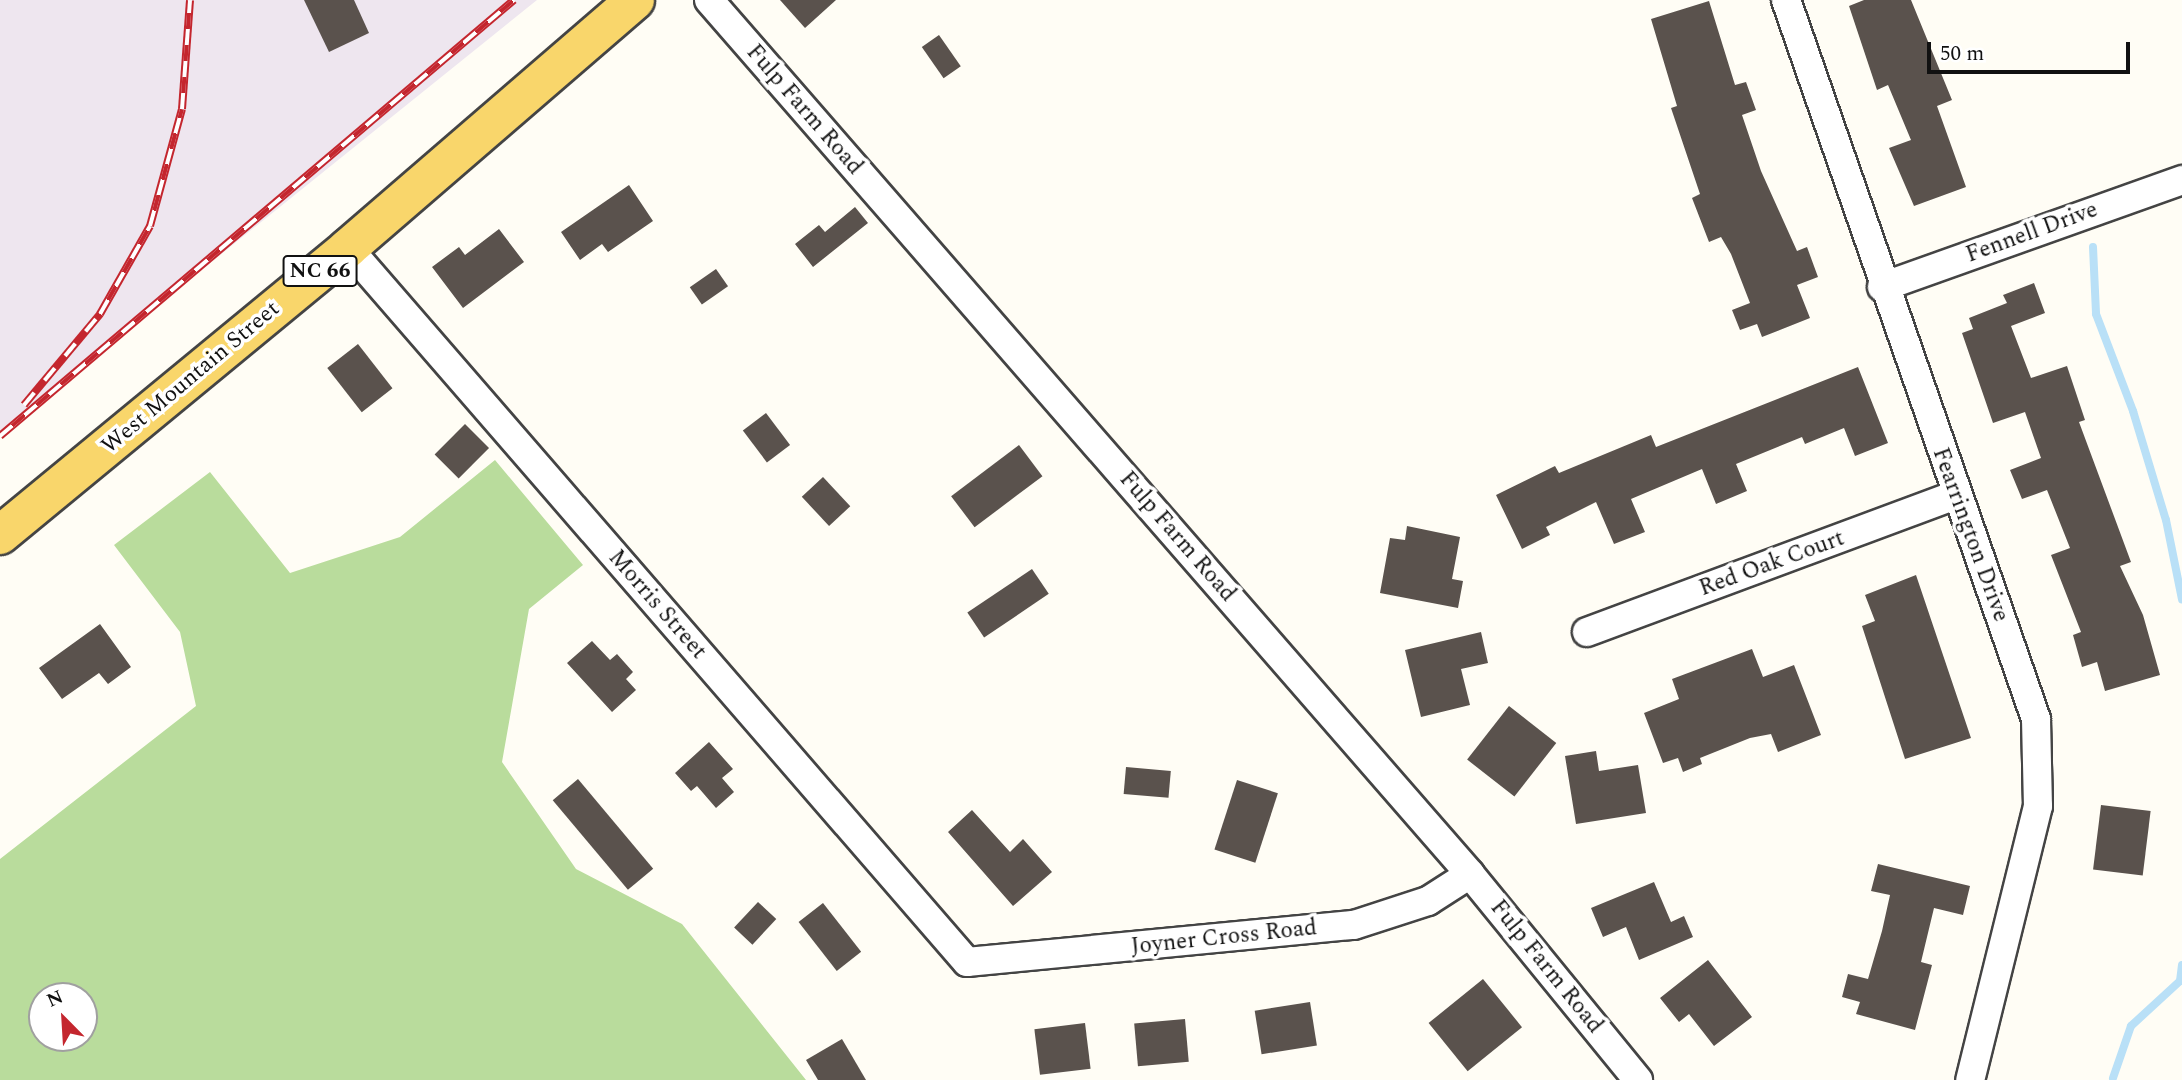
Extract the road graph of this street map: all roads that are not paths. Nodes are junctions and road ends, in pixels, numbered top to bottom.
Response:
1 (635, 0) edge
2 (709, 0) edge
3 (1786, 0) edge
4 (2182, 180) edge
5 (348, 248) junction
6 (1882, 287) junction
7 (1956, 495) junction
8 (0, 535) edge
9 (1587, 632) dead end
10 (1470, 874) junction
11 (967, 962) joint
12 (1638, 1080) edge
13 (1970, 1080) edge

1 - 5 main road, West Mountain Street / NC 66
2 - 10 street, Fulp Farm Road
3 - 6 street, Fearrington Drive
4 - 6 street, Fennell Drive
5 - 8 main road, West Mountain Street / NC 66
5 - 11 street, Morris Street
6 - 7 street, Fearrington Drive
7 - 9 street, Red Oak Court
7 - 13 street, Fearrington Drive
10 - 11 street, Joyner Cross Road
10 - 12 street, Fulp Farm Road

